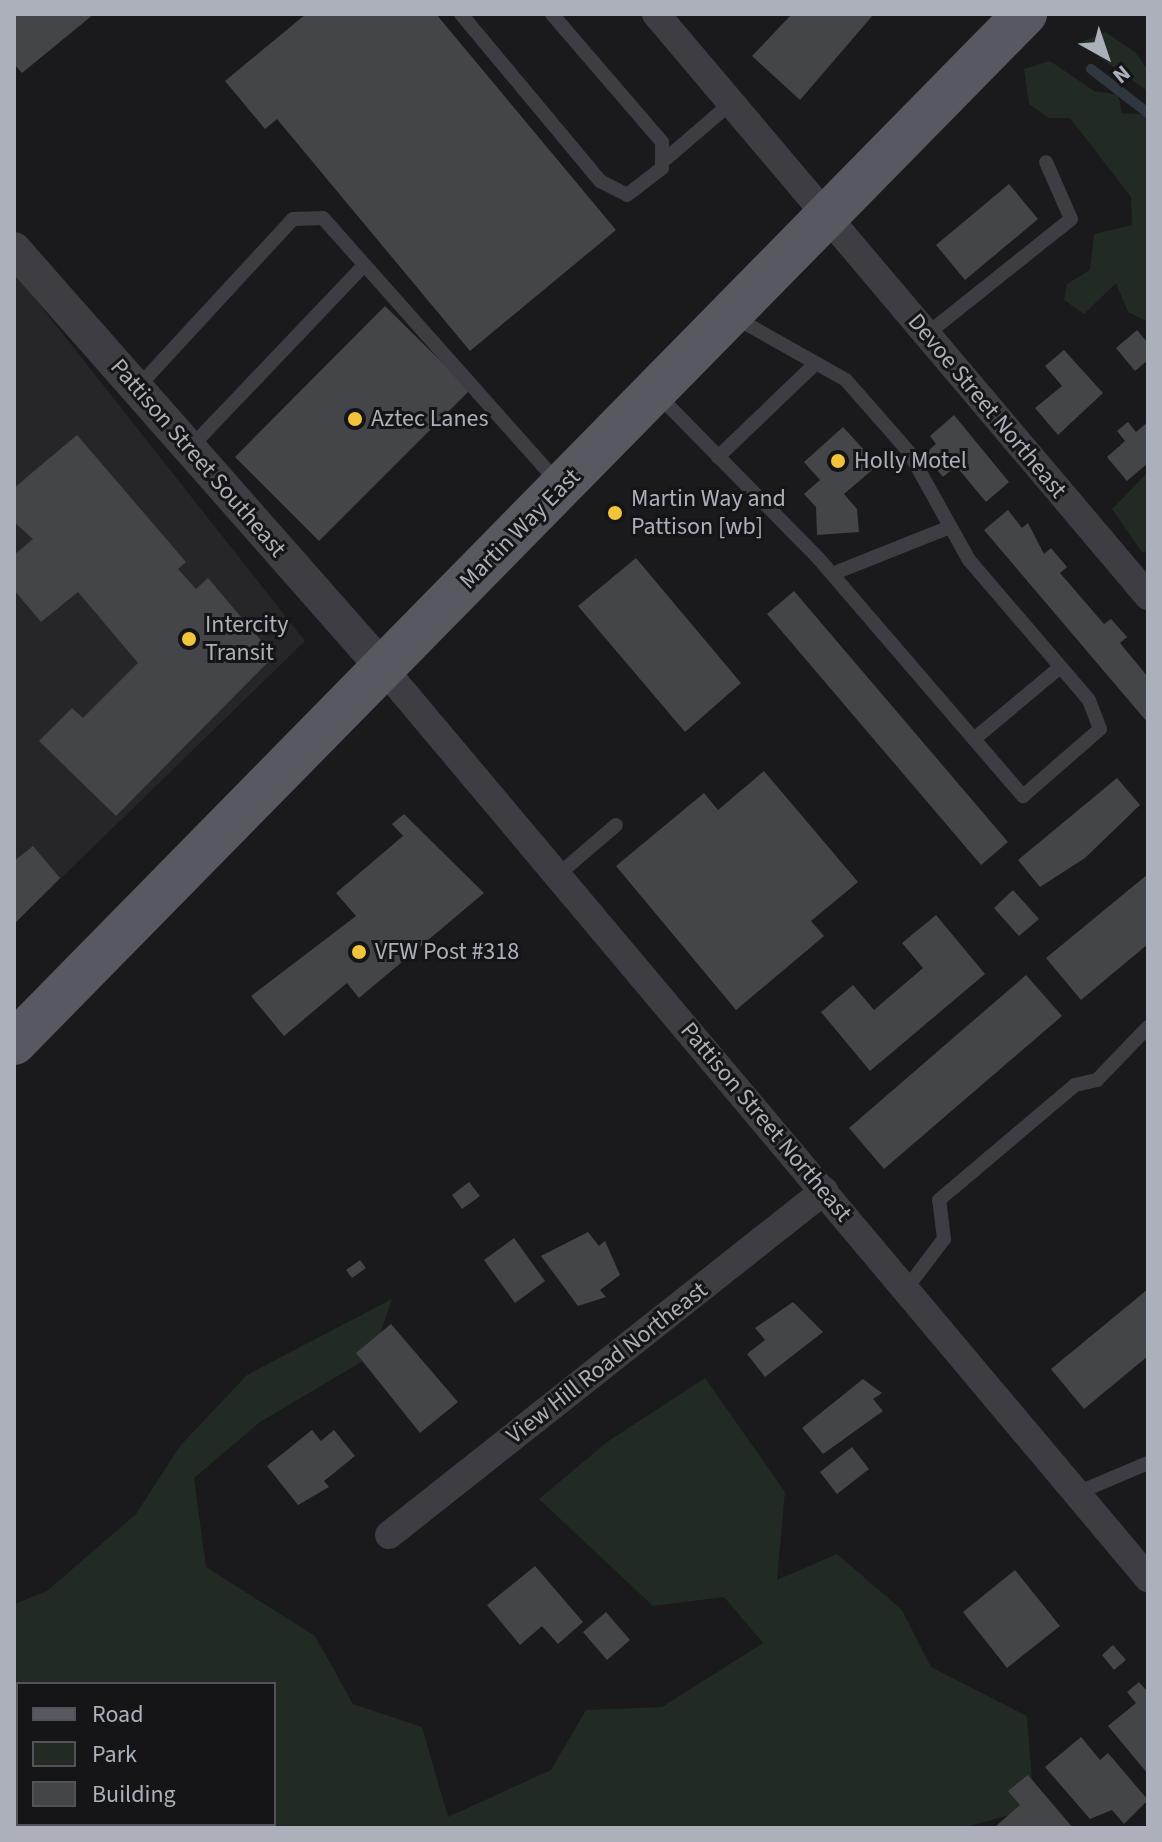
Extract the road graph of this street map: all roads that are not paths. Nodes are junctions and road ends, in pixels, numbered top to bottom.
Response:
1 (461, 14) edge
2 (552, 14) edge
3 (656, 14) edge
4 (1025, 14) edge
5 (731, 103) junction
6 (667, 158) junction
7 (1046, 162) dead end
8 (827, 215) junction
9 (14, 249) edge
10 (364, 265) junction
11 (730, 315) junction
12 (927, 334) junction
13 (813, 366) junction
14 (136, 388) junction
15 (654, 392) junction
16 (190, 448) junction
17 (718, 457) junction
18 (562, 487) junction
19 (950, 527) junction
20 (832, 574) junction
21 (1148, 596) edge
22 (383, 668) junction
23 (1058, 669) junction
24 (974, 739) junction
25 (616, 825) dead end
26 (559, 874) junction
27 (1148, 1027) edge
28 (14, 1043) edge
29 (824, 1191) junction
30 (906, 1289) junction
31 (1148, 1463) edge
32 (1077, 1493) junction
33 (389, 1535) dead end
34 (1148, 1578) edge

1 - 6 lane
2 - 6 lane
3 - 5 street, Devoe Street Northeast
4 - 8 main road, Martin Way East
5 - 6 lane
5 - 8 street, Devoe Street Northeast
7 - 12 lane
8 - 11 main road, Martin Way East
8 - 12 street, Devoe Street Northeast
9 - 14 street, Pattison Street Southeast
10 - 14 lane
10 - 16 lane
10 - 18 lane
11 - 13 lane
11 - 15 main road, Martin Way East
12 - 21 street, Devoe Street Northeast
13 - 17 lane
13 - 19 lane
14 - 16 street, Pattison Street Southeast
15 - 17 lane
15 - 18 main road, Martin Way East
16 - 22 street, Pattison Street Southeast
17 - 20 lane
18 - 22 main road, Martin Way East
19 - 20 lane
19 - 23 lane
20 - 24 lane
22 - 26 street, Pattison Street Northeast
22 - 28 main road, Martin Way East
23 - 24 lane
23 - 24 lane
25 - 26 lane
26 - 29 street, Pattison Street Northeast
27 - 30 lane
29 - 30 street, Pattison Street Northeast
29 - 33 street, View Hill Road Northeast
30 - 32 street, Pattison Street Northeast
31 - 32 lane
32 - 34 street, Pattison Street Northeast

